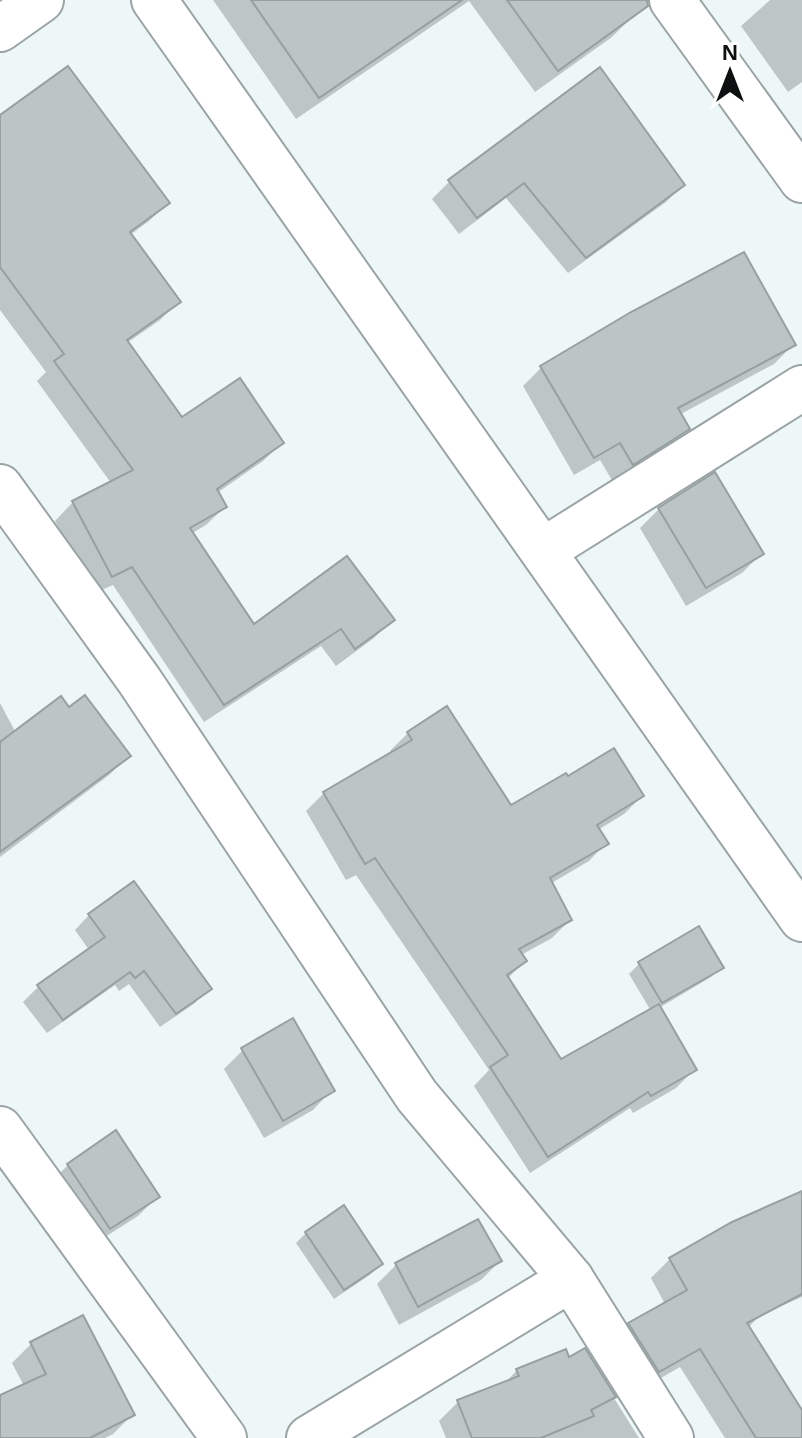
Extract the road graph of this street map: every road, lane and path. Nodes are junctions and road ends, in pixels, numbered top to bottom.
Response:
1 (41, 0) edge
2 (154, 0) edge
3 (672, 0) edge
4 (0, 29) edge
5 (802, 180) edge
6 (802, 388) edge
7 (0, 487) edge
8 (544, 550) junction
9 (802, 919) edge
10 (0, 1129) edge
11 (571, 1279) junction
12 (224, 1438) edge
13 (309, 1438) edge
14 (671, 1438) edge

1 - 4 street
2 - 8 street
3 - 5 street
6 - 8 street
7 - 11 street
8 - 9 street
10 - 12 street
11 - 13 street
11 - 14 street

